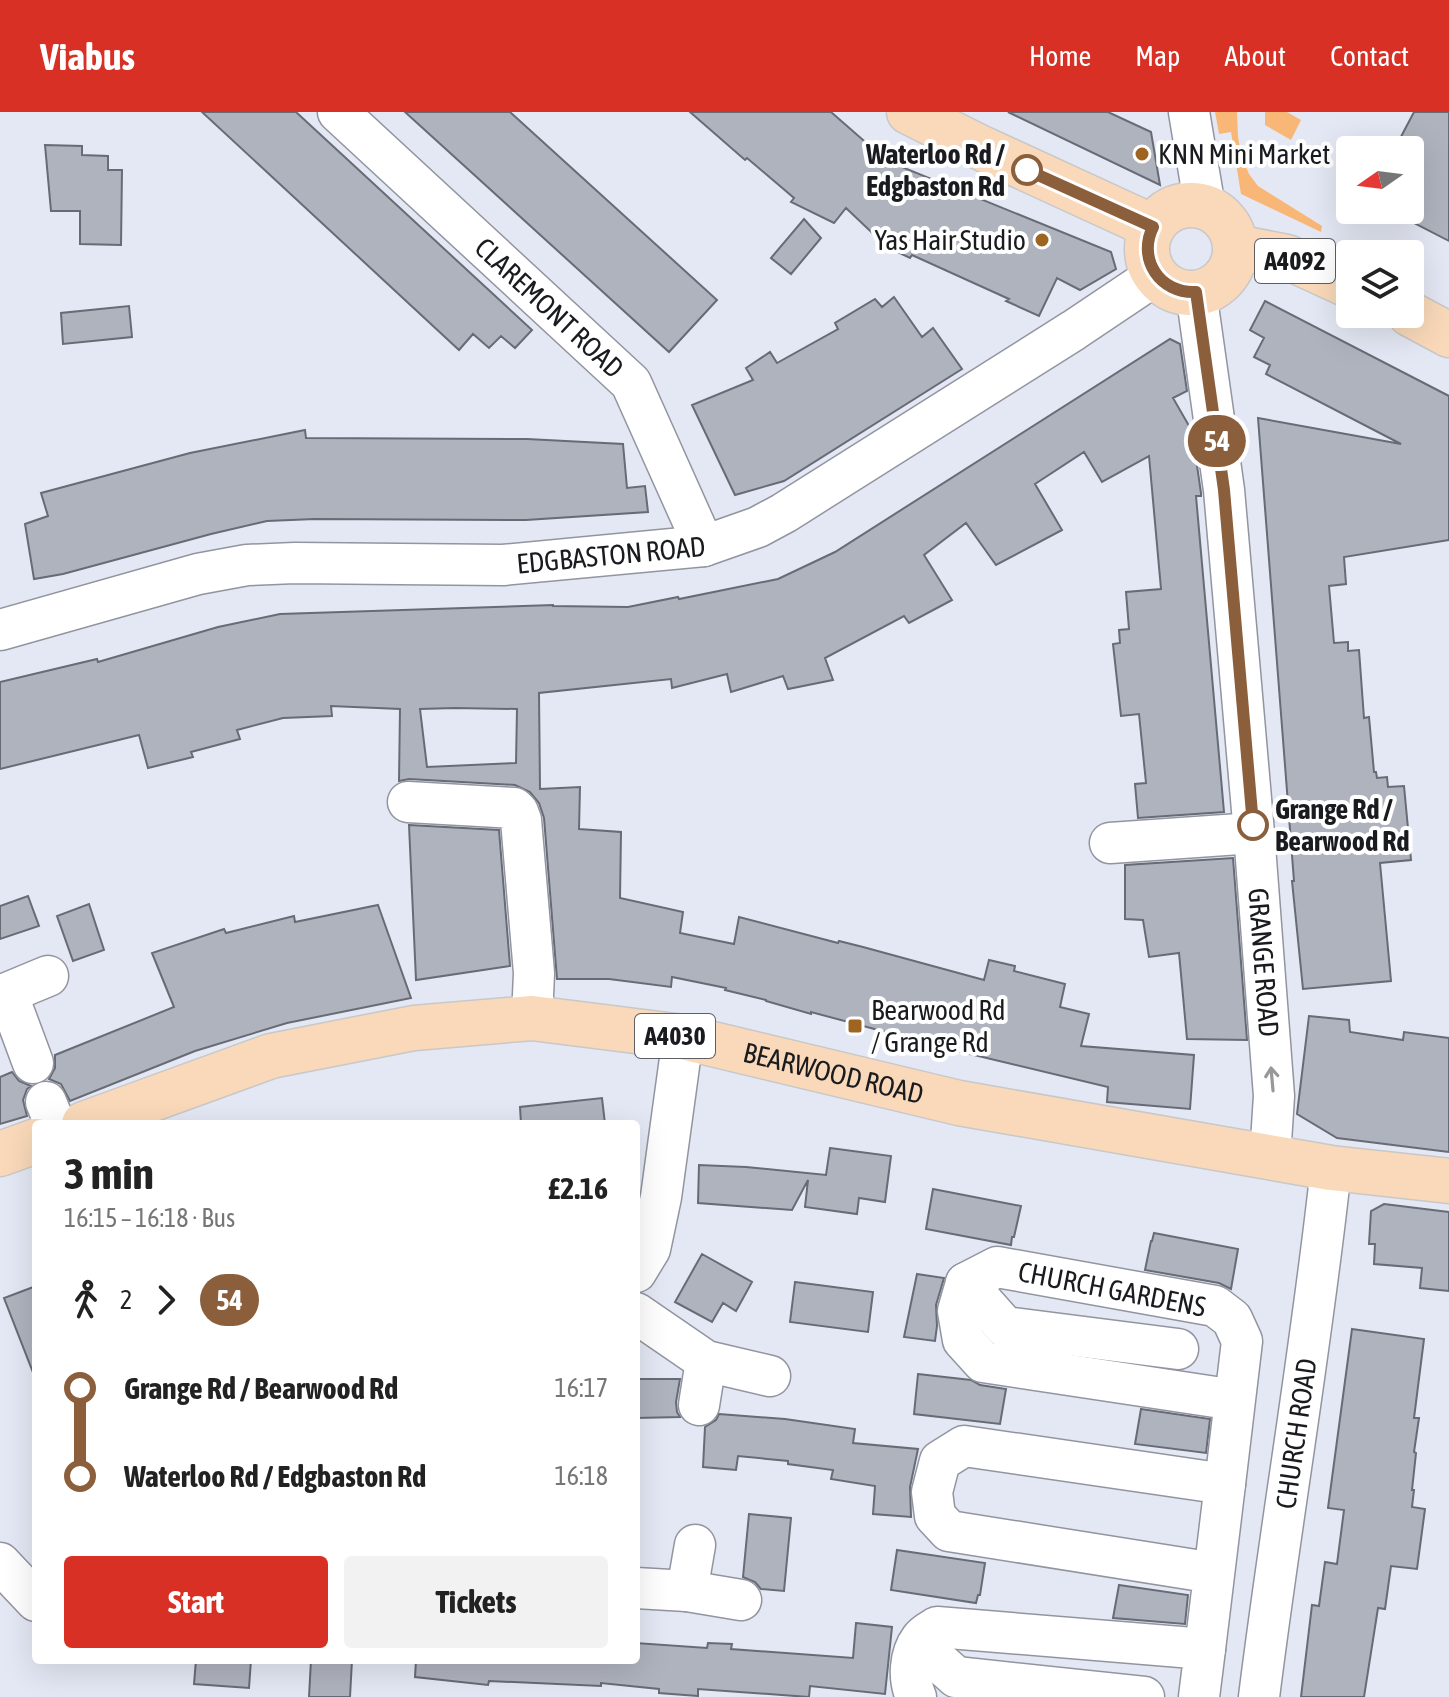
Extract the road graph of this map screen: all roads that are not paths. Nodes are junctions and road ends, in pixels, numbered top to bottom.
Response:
1 (338, 112) edge
2 (909, 112) edge
3 (1189, 112) edge
4 (1205, 208) junction
5 (1153, 227) junction
6 (1236, 247) junction
7 (1156, 275) junction
8 (1336, 280) edge
9 (1196, 292) junction
10 (1424, 322) edge
11 (1449, 335) edge
12 (704, 546) junction
13 (0, 630) edge
14 (408, 802) dead end
15 (1254, 833) junction
16 (1110, 843) dead end
17 (48, 976) dead end
18 (3, 994) edge
19 (532, 1018) junction
20 (683, 1037) junction
21 (33, 1063) dead end
22 (95, 1120) edge
23 (32, 1132) edge
24 (0, 1154) edge
25 (1270, 1157) junction
26 (1331, 1168) junction
27 (1449, 1181) edge
28 (640, 1265) edge
29 (966, 1283) junction
30 (640, 1316) edge
31 (1178, 1349) dead end
32 (706, 1361) junction
33 (770, 1376) dead end
34 (1235, 1400) junction
35 (699, 1405) dead end
36 (1225, 1484) junction
37 (695, 1545) dead end
38 (0, 1563) edge
39 (1214, 1573) junction
40 (640, 1588) edge
41 (687, 1591) junction
42 (32, 1597) edge
43 (741, 1600) dead end
44 (919, 1644) junction
45 (1205, 1649) junction
46 (916, 1697) edge
47 (1144, 1697) edge
48 (1199, 1697) edge
49 (1259, 1697) edge

1 - 12 street, CLAREMONT ROAD
2 - 5 main road
3 - 4 street
4 - 5 main road
4 - 6 main road
5 - 7 main road
6 - 8 main road, A4092
6 - 9 main road
7 - 9 main road
7 - 12 street, EDGBASTON ROAD
9 - 15 street, GRANGE ROAD
10 - 11 main road
12 - 13 street, EDGBASTON ROAD
14 - 19 street
15 - 16 street
25 -> 15 street, GRANGE ROAD
17 - 18 street
18 - 21 street
19 - 20 main road, BEARWOOD ROAD / A4030
19 - 22 main road, BEARWOOD ROAD / A4030
20 - 25 main road, BEARWOOD ROAD / A4030
20 - 28 street
23 - 24 main road
25 - 26 main road, BEARWOOD ROAD / A4030
26 - 27 main road, BEARWOOD ROAD / A4030
26 - 49 street, CHURCH ROAD
29 - 31 street
29 - 34 street
29 - 34 street, CHURCH GARDENS
30 - 32 street
32 - 33 street
32 - 35 street
34 - 36 street, CHURCH GARDENS
36 - 39 street, CHURCH GARDENS
36 - 39 street
37 - 41 street
38 - 42 street
39 - 45 street, CHURCH GARDENS
40 - 41 street
41 - 43 street
44 - 45 street
44 - 46 street
44 - 47 street
45 - 48 street, CHURCH GARDENS

